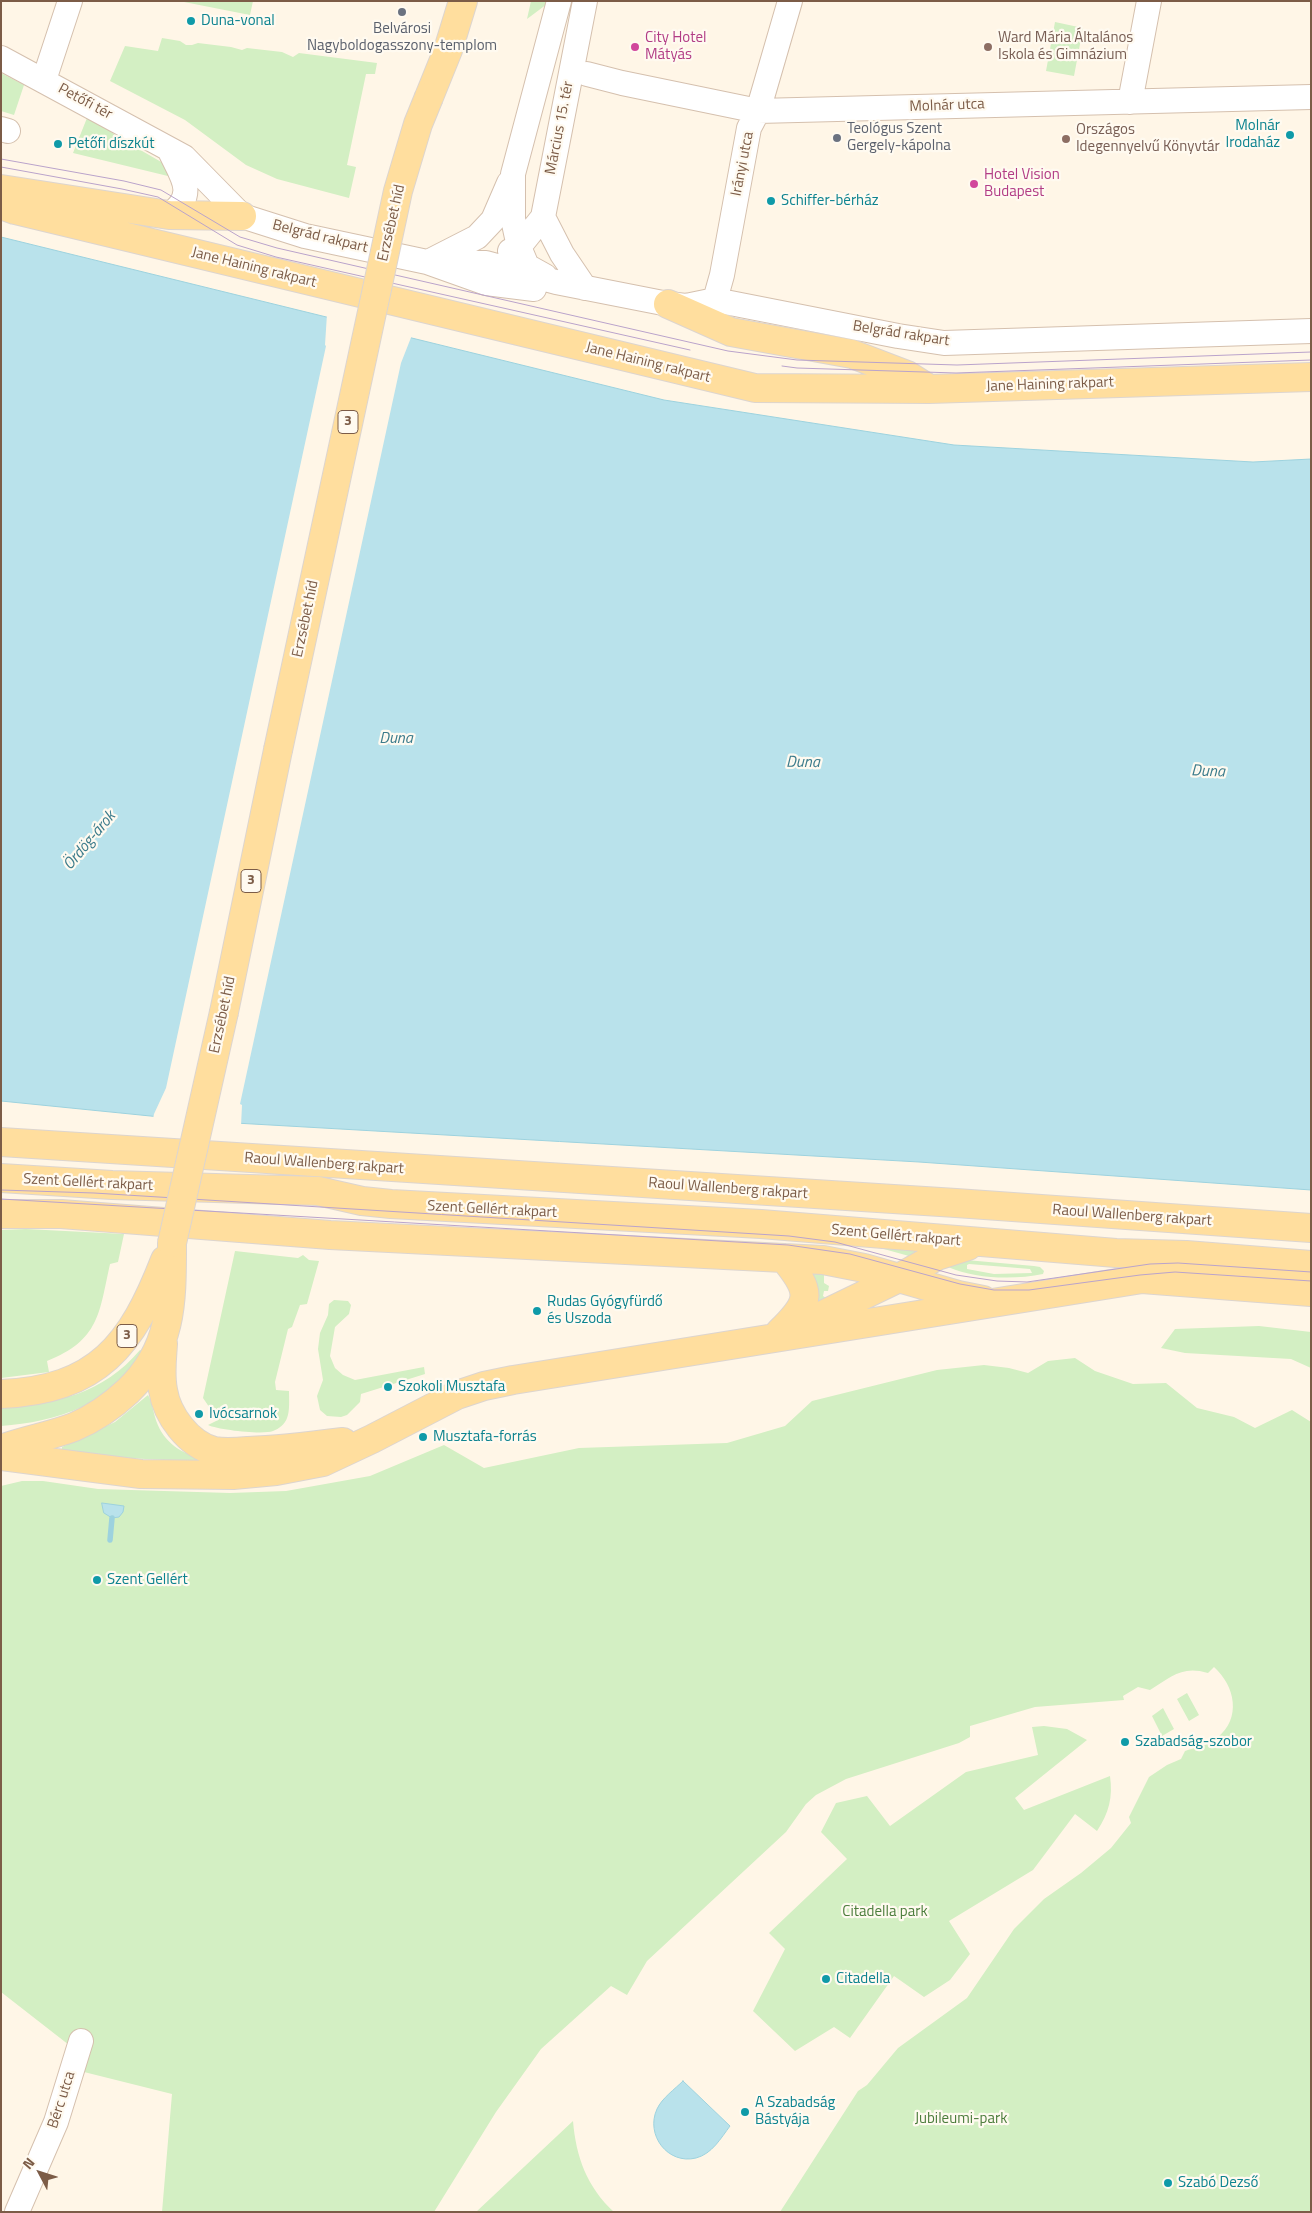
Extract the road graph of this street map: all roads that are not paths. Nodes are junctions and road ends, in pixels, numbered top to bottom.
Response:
1 (70, 1) edge
2 (463, 1) edge
3 (559, 1) edge
4 (585, 1) edge
5 (790, 1) edge
6 (1149, 1) edge
7 (1, 58) edge
8 (587, 74) dead end
9 (44, 80) junction
10 (1311, 97) edge
11 (1130, 102) junction
12 (758, 111) junction
13 (169, 147) junction
14 (513, 174) junction
15 (1, 189) edge
16 (1, 204) edge
17 (169, 215) junction
18 (242, 216) junction
19 (542, 217) junction
20 (518, 247) junction
21 (427, 262) junction
22 (486, 263) junction
23 (556, 282) junction
24 (586, 288) junction
25 (715, 300) junction
26 (668, 304) junction
27 (1311, 331) edge
28 (1311, 377) edge
29 (929, 389) junction
30 (1, 1142) edge
31 (1, 1178) edge
32 (1, 1214) edge
33 (1311, 1228) edge
34 (172, 1243) junction
35 (982, 1243) junction
36 (784, 1258) junction
37 (1311, 1264) edge
38 (899, 1278) junction
39 (1311, 1292) edge
40 (995, 1302) junction
41 (775, 1337) junction
42 (162, 1339) junction
43 (1, 1394) edge
44 (372, 1439) junction
45 (1, 1449) edge
46 (1, 1456) edge
47 (81, 2041) dead end
48 (17, 2212) edge

1 - 9 street
2 - 34 main road, Erzsébet híd / 3, bridge
3 - 14 street, Március 15. tér
4 - 19 street, Március 15. tér
5 - 12 street, Irányi utca
6 - 11 street
7 - 9 street, Petőfi tér
8 - 12 street, Molnár utca
9 - 13 street, Petőfi tér
10 - 11 street, Molnár utca
11 - 12 street, Molnár utca
12 - 25 street, Irányi utca
13 - 17 street
13 - 18 street, Petőfi tér
14 - 20 street, Március 15. tér
14 - 21 street
15 - 17 main road
16 - 29 main road, Jane Haining rakpart
17 - 18 main road
18 - 21 street, Belgrád rakpart
19 - 20 street, Március 15. tér
19 - 24 street
20 - 22 street, Március 15. tér
20 - 23 street, Március 15. tér
21 - 22 street, Belgrád rakpart
21 - 23 street, Belgrád rakpart
22 - 23 street, Belgrád rakpart
23 - 24 street, Belgrád rakpart
24 - 26 street, Belgrád rakpart
25 - 26 street, Belgrád rakpart
25 - 27 street, Belgrád rakpart
26 - 29 main road
28 - 29 main road, Jane Haining rakpart
30 - 33 main road, Raoul Wallenberg rakpart
31 - 35 main road, Szent Gellért rakpart
32 - 36 main road, Szent Gellért rakpart
34 - 42 main road, 3
34 - 43 main road, 3
35 - 37 main road, Szent Gellért rakpart
35 - 38 main road, Szent Gellért rakpart
36 - 38 main road, Szent Gellért rakpart
36 - 41 main road
38 - 40 main road, Szent Gellért rakpart
38 - 41 main road, Szent Gellért rakpart
39 - 40 main road, Szent Gellért rakpart
40 - 41 main road, Szent Gellért rakpart
41 - 44 main road, Szent Gellért rakpart
42 - 44 main road
42 - 45 main road, 3
44 - 46 main road, Szent Gellért rakpart
47 - 48 street, Bérc utca

